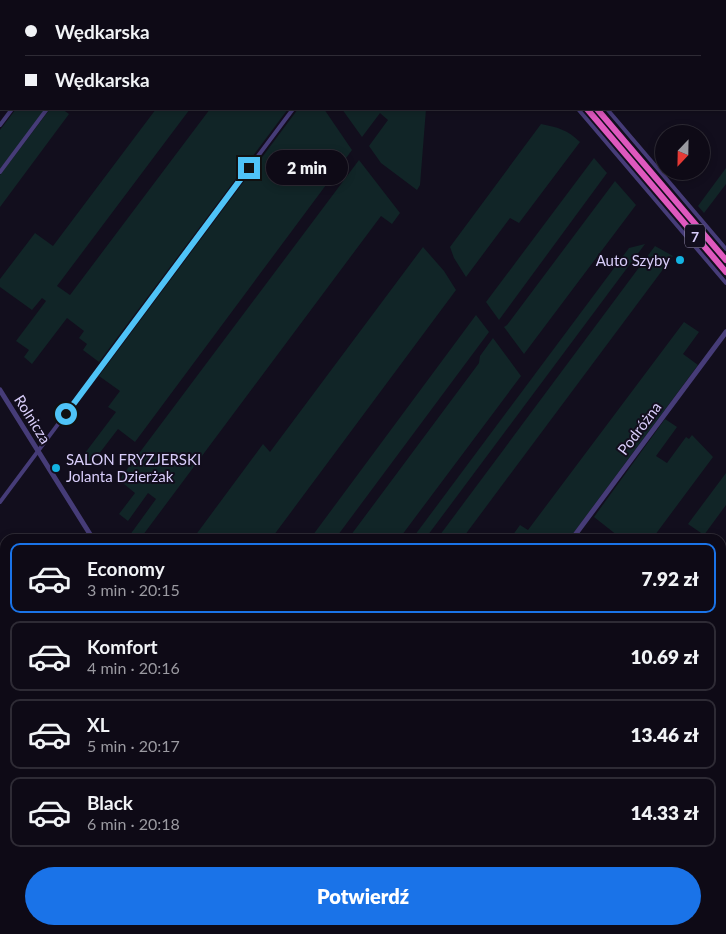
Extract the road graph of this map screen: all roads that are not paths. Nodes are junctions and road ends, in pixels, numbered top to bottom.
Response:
1 (11, 110) edge
2 (45, 110) edge
3 (292, 110) edge
4 (579, 110) edge
5 (588, 110) edge
6 (598, 110) edge
7 (608, 110) edge
8 (0, 125) edge
9 (0, 172) edge
10 (726, 249) edge
11 (726, 260) edge
12 (726, 272) edge
13 (726, 284) edge
14 (726, 332) edge
15 (0, 390) edge
16 (38, 451) junction
17 (0, 502) edge
18 (90, 534) edge
19 (576, 534) edge

1 - 8 street
2 - 9 street
3 - 16 street
4 - 13 street
5 - 12 highway, 7
6 - 11 highway, 7
7 - 10 street
14 - 19 street, Podróżna
15 - 16 street, Rolnicza
16 - 17 street
16 - 18 street, Rolnicza

